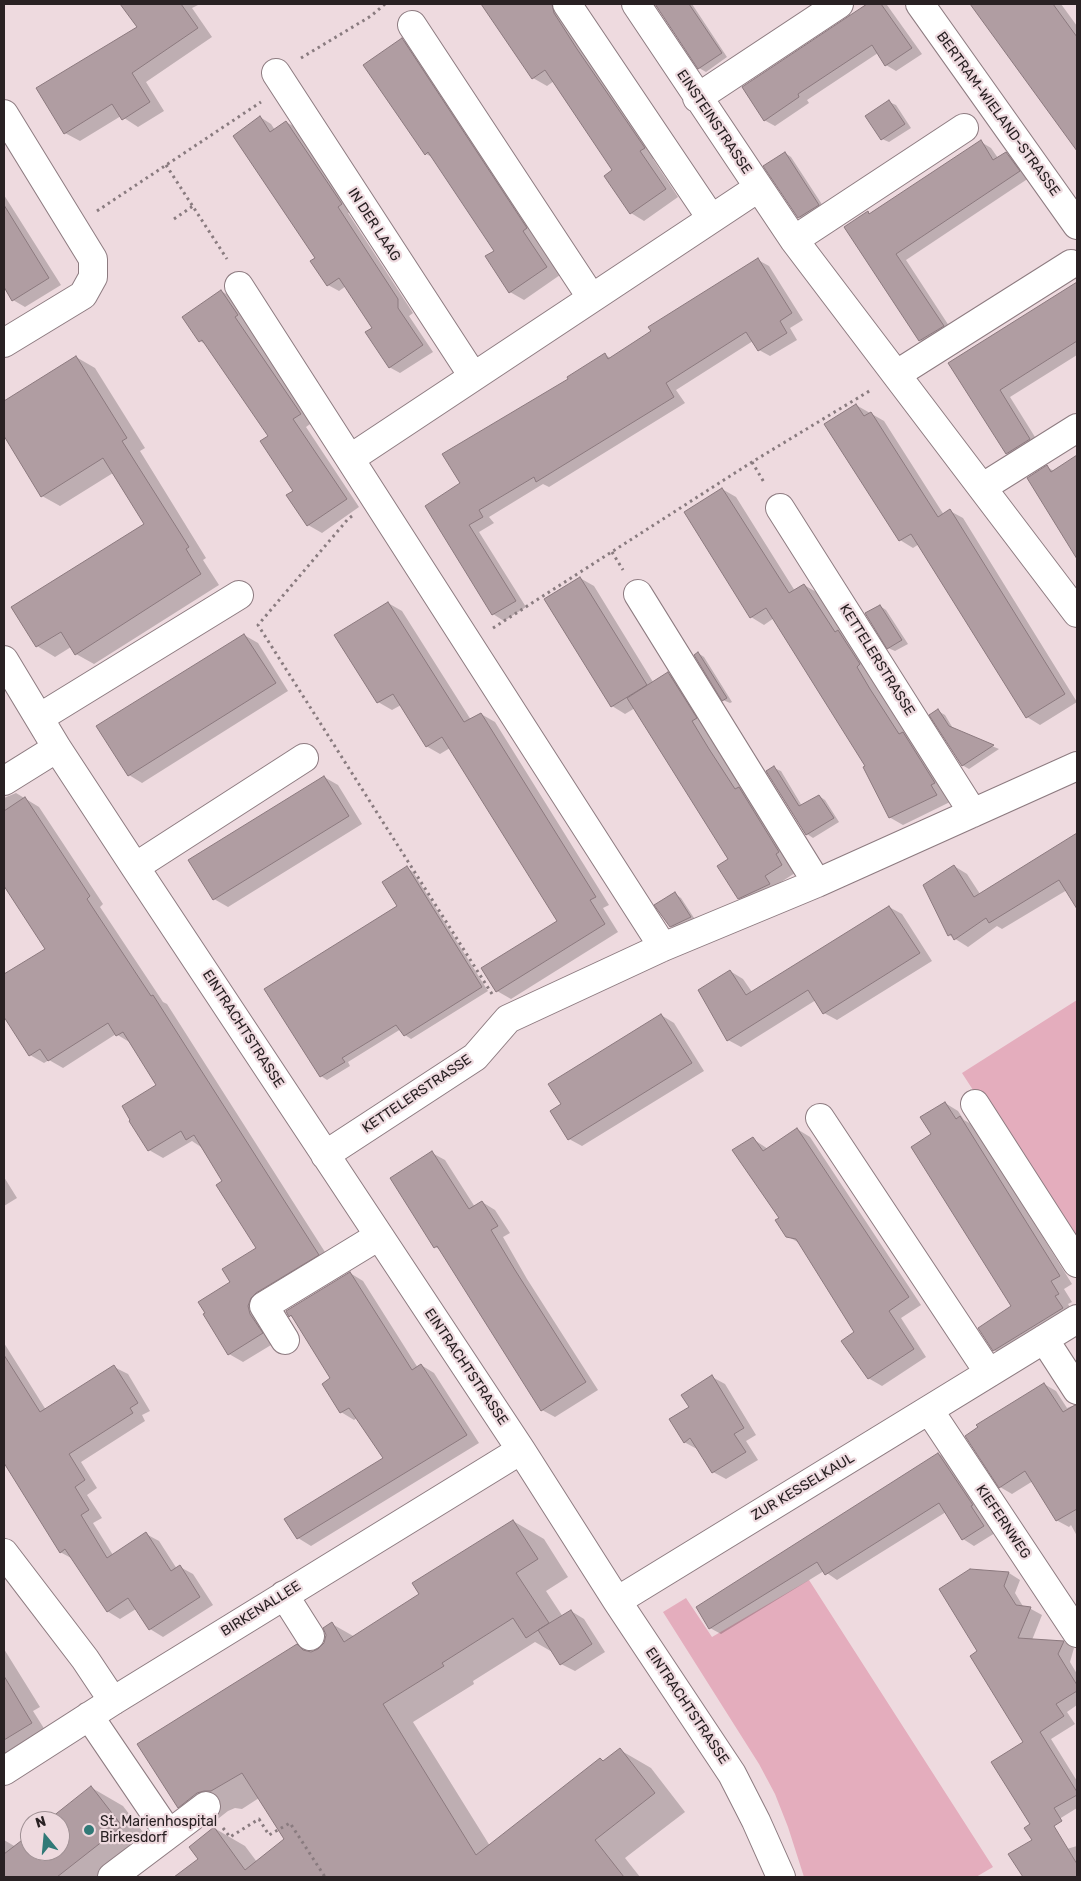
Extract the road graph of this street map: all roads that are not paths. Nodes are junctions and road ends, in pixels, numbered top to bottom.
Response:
1 (567, 4) edge
2 (636, 4) edge
3 (839, 4) edge
4 (920, 4) edge
5 (412, 25) dead end
6 (276, 73) road end
7 (697, 98) junction
8 (4, 114) edge
9 (964, 128) dead end
10 (758, 188) junction
11 (711, 218) junction
12 (1077, 224) edge
13 (794, 240) junction
14 (1071, 264) dead end
15 (239, 286) road end
16 (592, 298) junction
17 (4, 343) edge
18 (897, 374) junction
19 (473, 376) junction
20 (1077, 428) edge
21 (351, 458) junction
22 (983, 487) junction
23 (780, 508) dead end
24 (638, 594) dead end
25 (239, 595) dead end
26 (1076, 608) edge
27 (4, 660) edge
28 (39, 718) junction
29 (57, 748) junction
30 (304, 758) dead end
31 (1077, 766) edge
32 (4, 781) edge
33 (974, 813) junction
34 (135, 866) junction
35 (817, 883) junction
36 (663, 947) junction
37 (975, 1104) dead end
38 (820, 1118) dead end
39 (325, 1155) junction
40 (379, 1236) junction
41 (1077, 1263) edge
42 (1077, 1318) edge
43 (1044, 1339) junction
44 (285, 1340) dead end
45 (989, 1373) junction
46 (1077, 1390) edge
47 (928, 1410) junction
48 (521, 1450) junction
49 (4, 1553) edge
50 (278, 1598) junction
51 (617, 1601) junction
52 (1077, 1633) edge
53 (304, 1639) dead end
54 (113, 1700) junction
55 (89, 1716) junction
56 (4, 1771) edge
57 (206, 1806) road end
58 (169, 1834) junction
59 (112, 1877) edge
60 (781, 1877) edge

1 - 11 street
2 - 7 street, EINSTEINSTRASSE
3 - 7 street
4 - 12 street, BERTRAM-WIELAND-STRASSE
5 - 16 street
6 - 19 street, IN DER LAAG
7 - 10 street, EINSTEINSTRASSE
8 - 17 street
9 - 13 street
10 - 11 street
10 - 13 street, EINSTEINSTRASSE
11 - 16 street
13 - 18 street, EINSTEINSTRASSE
14 - 18 street
15 - 21 street
16 - 19 street
18 - 22 street, EINSTEINSTRASSE
19 - 21 street
20 - 22 street
21 - 36 street
22 - 26 street, EINSTEINSTRASSE
23 - 33 street, KETTELERSTRASSE
24 - 35 street
25 - 28 street
27 - 28 street, EINTRACHTSTRASSE
28 - 29 street, EINTRACHTSTRASSE
29 - 32 street
29 - 34 street, EINTRACHTSTRASSE
30 - 34 street
31 - 33 street, KETTELERSTRASSE
33 - 35 street, KETTELERSTRASSE
34 - 39 street, EINTRACHTSTRASSE
35 - 36 street, KETTELERSTRASSE
36 - 39 street, KETTELERSTRASSE
37 - 41 street
38 - 45 street
39 - 40 street, EINTRACHTSTRASSE
40 - 44 street
40 - 48 street, EINTRACHTSTRASSE
42 - 43 street, ZUR KESSELKAUL
43 - 45 street, ZUR KESSELKAUL
43 - 46 street
45 - 47 street, ZUR KESSELKAUL
47 - 51 street, ZUR KESSELKAUL
47 - 52 street, KIEFERNWEG
48 - 50 street, BIRKENALLEE
48 - 51 street, EINTRACHTSTRASSE
49 - 54 street
50 - 53 street
50 - 54 street, BIRKENALLEE
51 - 60 street, EINTRACHTSTRASSE
54 - 55 street, BIRKENALLEE
55 - 56 street, BIRKENALLEE
55 - 58 street
57 - 58 street
58 - 59 street

